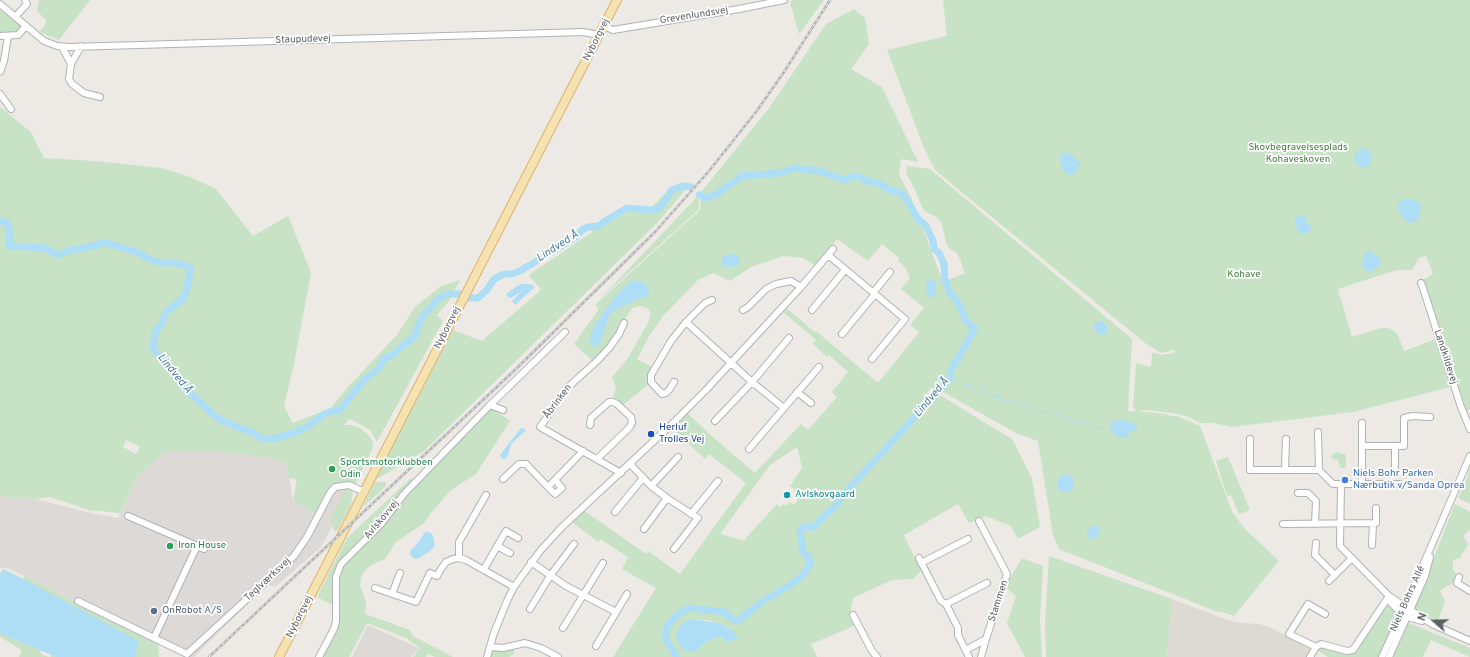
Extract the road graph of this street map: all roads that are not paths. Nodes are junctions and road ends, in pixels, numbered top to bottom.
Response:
1 (25, 0) edge
2 (617, 0) edge
3 (784, 0) edge
4 (0, 4) edge
5 (15, 17) junction
6 (26, 26) junction
7 (604, 26) junction
8 (0, 36) edge
9 (8, 36) junction
10 (599, 36) junction
11 (81, 46) junction
12 (62, 47) junction
13 (71, 64) junction
14 (0, 72) edge
15 (0, 94) edge
16 (100, 97) dead end
17 (12, 109) dead end
18 (833, 249) dead end
19 (828, 255) junction
20 (845, 270) junction
21 (890, 272) dead end
22 (1421, 283) dead end
23 (801, 287) junction
24 (874, 293) junction
25 (712, 300) dead end
26 (743, 310) dead end
27 (812, 310) dead end
28 (686, 322) junction
29 (624, 323) dead end
30 (565, 332) dead end
31 (842, 334) dead end
32 (789, 338) dead end
33 (872, 359) dead end
34 (731, 364) junction
35 (819, 367) dead end
36 (674, 382) dead end
37 (752, 382) junction
38 (798, 392) junction
39 (811, 403) dead end
40 (490, 405) junction
41 (784, 408) junction
42 (503, 410) dead end
43 (1430, 417) dead end
44 (716, 421) dead end
45 (1362, 423) dead end
46 (590, 425) dead end
47 (1470, 429) edge
48 (1318, 432) dead end
49 (1250, 439) dead end
50 (1286, 439) dead end
51 (1362, 446) junction
52 (1396, 446) junction
53 (749, 449) dead end
54 (584, 451) junction
55 (1470, 456) edge
56 (678, 457) dead end
57 (597, 459) junction
58 (630, 464) junction
59 (1395, 468) dead end
60 (1285, 470) junction
61 (1319, 470) junction
62 (621, 473) junction
63 (643, 478) junction
64 (503, 479) dead end
65 (555, 480) junction
66 (718, 480) dead end
67 (1362, 484) junction
68 (1399, 484) dead end
69 (1341, 485) junction
70 (651, 486) junction
71 (548, 487) junction
72 (364, 492) junction
73 (1298, 493) dead end
74 (486, 495) dead end
75 (667, 498) junction
76 (1376, 508) dead end
77 (615, 512) dead end
78 (691, 514) junction
79 (128, 516) dead end
80 (980, 521) dead end
81 (1340, 523) junction
82 (1283, 524) dead end
83 (1315, 524) junction
84 (1373, 524) junction
85 (644, 529) dead end
86 (518, 538) dead end
87 (968, 539) dead end
88 (1434, 540) junction
89 (574, 544) dead end
90 (1316, 544) dead end
91 (1372, 545) dead end
92 (197, 546) junction
93 (497, 546) junction
94 (204, 549) dead end
95 (674, 549) dead end
96 (510, 553) dead end
97 (459, 558) junction
98 (1352, 558) junction
99 (531, 562) junction
100 (603, 563) dead end
101 (484, 569) junction
102 (400, 573) dead end
103 (1335, 575) junction
104 (550, 576) junction
105 (1459, 577) dead end
106 (1329, 581) dead end
107 (987, 583) dead end
108 (514, 587) junction
109 (375, 588) dead end
110 (1470, 591) edge
111 (392, 594) junction
112 (627, 594) dead end
113 (582, 596) junction
114 (1389, 596) junction
115 (78, 601) dead end
116 (946, 604) junction
117 (530, 609) dead end
118 (616, 612) junction
119 (1406, 612) junction
120 (853, 614) dead end
121 (1325, 614) dead end
122 (563, 628) dead end
123 (154, 638) junction
124 (986, 639) junction
125 (1470, 641) edge
126 (596, 646) dead end
127 (490, 647) junction
128 (1316, 648) junction
129 (966, 650) junction
130 (279, 657) edge
131 (319, 657) edge
132 (487, 657) edge
133 (558, 657) edge
134 (878, 657) edge
135 (969, 657) edge
136 (981, 657) edge
137 (1310, 657) edge
138 (1382, 657) edge
139 (1389, 657) edge

1 - 5 street
2 - 7 main road, Nyborgvej
3 - 7 street, Grevenlundsvej
4 - 5 street, Staupudevej
5 - 6 street, Staupudevej
6 - 9 street
6 - 12 street, Staupudevej
7 - 10 main road, Nyborgvej
8 - 9 street
9 - 14 street
10 - 11 street, Staupudevej
10 - 72 main road, Nyborgvej
11 - 12 street, Staupudevej
11 - 13 street
12 - 13 street
13 - 16 street
15 - 17 street
18 - 19 street
19 - 20 street
19 - 23 street
20 - 24 street
20 - 27 street
21 - 24 street
22 - 47 street, Landkildevej
23 - 26 street
23 - 34 street
24 - 31 street
24 - 33 street
25 - 28 street
28 - 34 street
28 - 36 street
29 - 54 street, Åbrinken
30 - 40 street, Avlskovvej
32 - 37 street
34 - 37 street
34 - 58 street
35 - 38 street
37 - 41 street
37 - 44 street
38 - 39 street
38 - 41 street
40 - 42 street
40 - 131 street, Avlskovvej
41 - 53 street
43 - 52 street
45 - 51 street
46 - 57 street
48 - 61 street
49 - 60 street
50 - 60 street
51 - 52 street
51 - 67 street
52 - 59 street
54 - 57 street, Åbrinken
54 - 65 street
55 - 88 street, Niels Bohrs Allé
56 - 70 street
57 - 62 street, Åbrinken
58 - 62 street
58 - 63 street
60 - 61 street
61 - 69 street
62 - 99 street
63 - 70 street
63 - 77 street
64 - 71 street
65 - 71 street
65 - 71 street
66 - 78 street
67 - 68 street
67 - 69 street
69 - 81 street
70 - 75 street
72 - 123 street, Teglværksvej
72 - 130 main road, Nyborgvej
73 - 83 street
74 - 97 street
75 - 78 street
75 - 85 street
76 - 84 street
78 - 95 street
79 - 92 street
80 - 124 street, Stammen
81 - 83 street
81 - 84 street
81 - 98 street
82 - 83 street
84 - 91 street
86 - 93 street
87 - 116 street
88 - 119 street, Niels Bohrs Allé
88 - 119 street, Niels Bohrs Allé
89 - 104 street
90 - 103 street
92 - 94 street
92 - 123 street
93 - 96 street
93 - 101 street
97 - 101 street
97 - 111 street
98 - 103 street
98 - 114 street
99 - 104 street
99 - 108 street
100 - 113 street
101 - 108 street
102 - 111 street
103 - 106 street
104 - 113 street
104 - 117 street
105 - 110 street
107 - 116 street
108 - 127 street
109 - 111 street
112 - 118 street
113 - 118 street
113 - 122 street
114 - 119 street
114 - 128 street
115 - 123 street, Teglværksvej
116 - 129 street
118 - 126 street
119 - 125 street
119 - 138 street, Niels Bohrs Allé
119 - 139 street
120 - 134 street
121 - 128 street
124 - 129 street
124 - 136 street, Stammen
127 - 132 street
127 - 133 street
128 - 137 street
129 - 135 street

